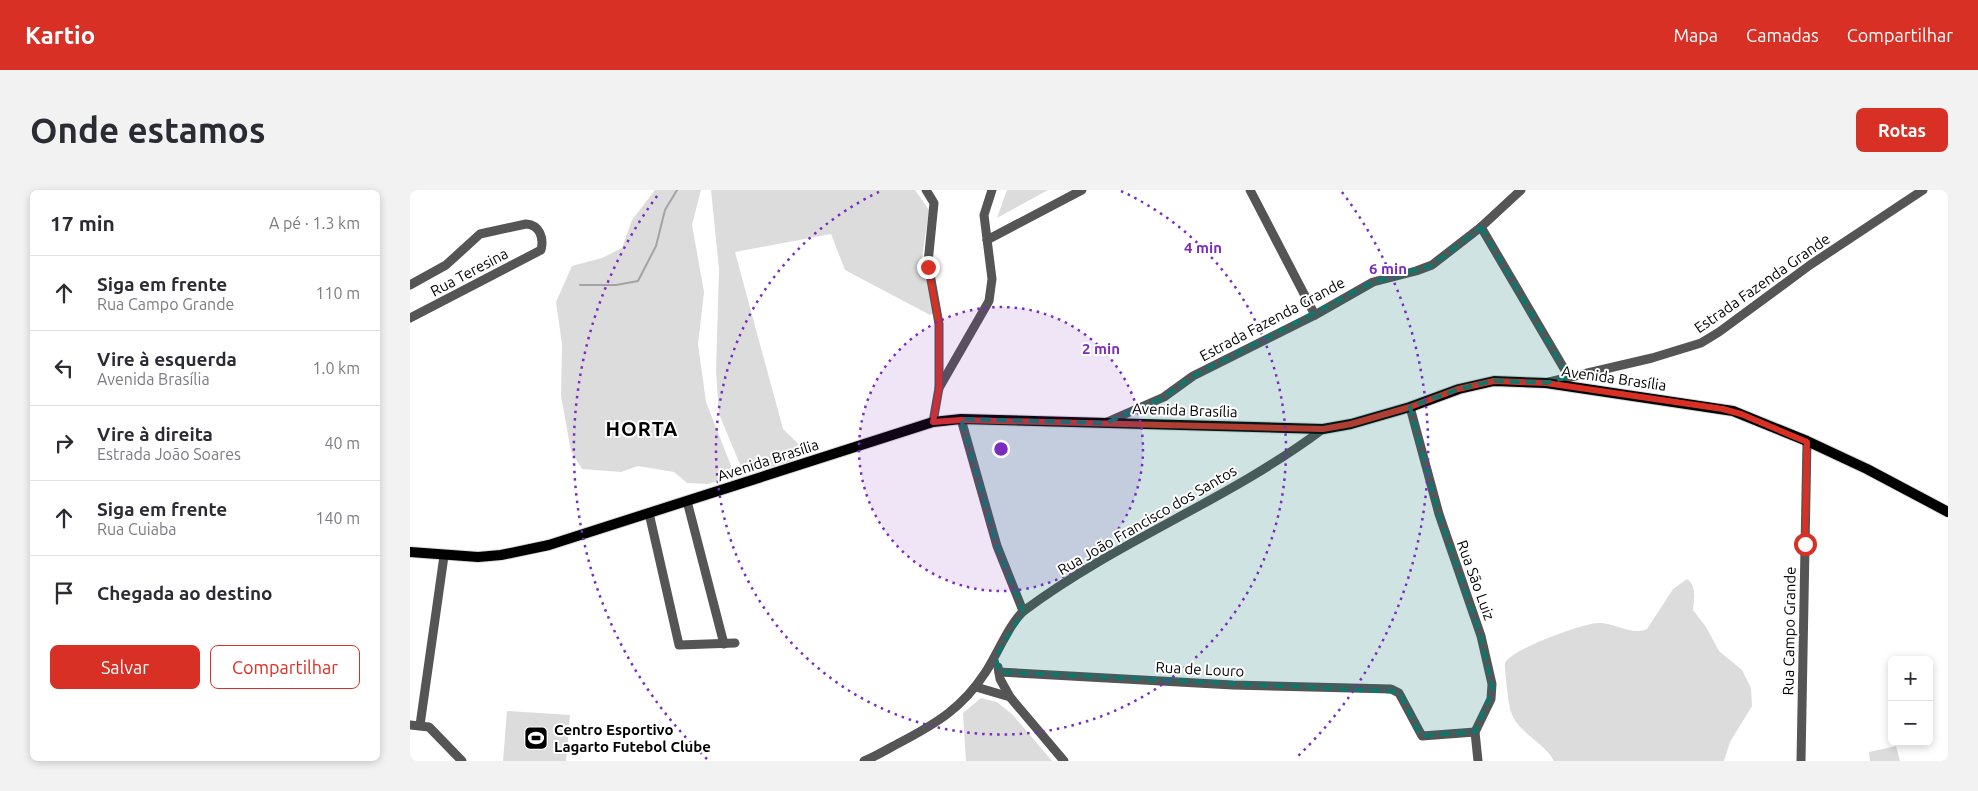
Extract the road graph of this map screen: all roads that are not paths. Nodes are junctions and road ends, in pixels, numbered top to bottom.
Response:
1 (926, 190) edge
2 (992, 190) edge
3 (1082, 190) edge
4 (1250, 190) edge
5 (1521, 190) edge
6 (1923, 190) edge
7 (1482, 227) junction
8 (987, 240) junction
9 (410, 286) edge
10 (1315, 315) junction
11 (410, 318) edge
12 (1569, 377) junction
13 (1546, 383) junction
14 (939, 388) junction
15 (1410, 407) junction
16 (961, 420) junction
17 (933, 422) junction
18 (1106, 423) junction
19 (1323, 429) junction
20 (1807, 442) junction
21 (687, 502) junction
22 (1948, 512) edge
23 (649, 513) junction
24 (410, 552) edge
25 (444, 556) junction
26 (1023, 611) junction
27 (735, 643) dead end
28 (724, 644) junction
29 (996, 657) junction
30 (999, 672) junction
31 (976, 687) junction
32 (1010, 697) junction
33 (410, 725) edge
34 (420, 725) junction
35 (1475, 732) junction
36 (462, 761) edge
37 (864, 761) edge
38 (1064, 761) edge
39 (1478, 761) edge
40 (1801, 761) edge

1 - 14 street
2 - 8 street
3 - 8 street
4 - 10 street
5 - 7 street, Estrada Fazenda Grande
6 - 12 street, Estrada Fazenda Grande
7 - 10 street, Estrada Fazenda Grande
7 - 12 street
8 - 14 street
9 - 11 street, Rua Teresina
10 - 18 street, Estrada Fazenda Grande
12 - 13 street, Estrada Fazenda Grande
13 - 15 main road, Avenida Brasília
13 - 20 main road, Avenida Brasília
14 - 17 street
15 - 19 main road, Avenida Brasília
15 - 35 street, Rua São Luiz
16 - 17 main road, Avenida Brasília
16 - 18 main road, Avenida Brasília
16 - 26 street
17 - 21 main road, Avenida Brasília
18 - 19 main road, Avenida Brasília
19 - 26 street, Rua João Francisco dos Santos
20 - 22 main road, Avenida Brasília
20 - 40 street, Rua Campo Grande
21 - 23 main road, Avenida Brasília
21 - 28 street
23 - 25 main road, Avenida Brasília
23 - 28 street
24 - 25 main road, Avenida Brasília
25 - 34 street
26 - 29 street, Rua João Francisco dos Santos
27 - 28 street
29 - 30 street
29 - 31 street, Rua João Francisco dos Santos
30 - 32 street
30 - 35 street, Rua de Louro
31 - 32 street
31 - 37 street, Rua João Francisco dos Santos
32 - 38 street
33 - 34 street
34 - 36 street
35 - 39 street

